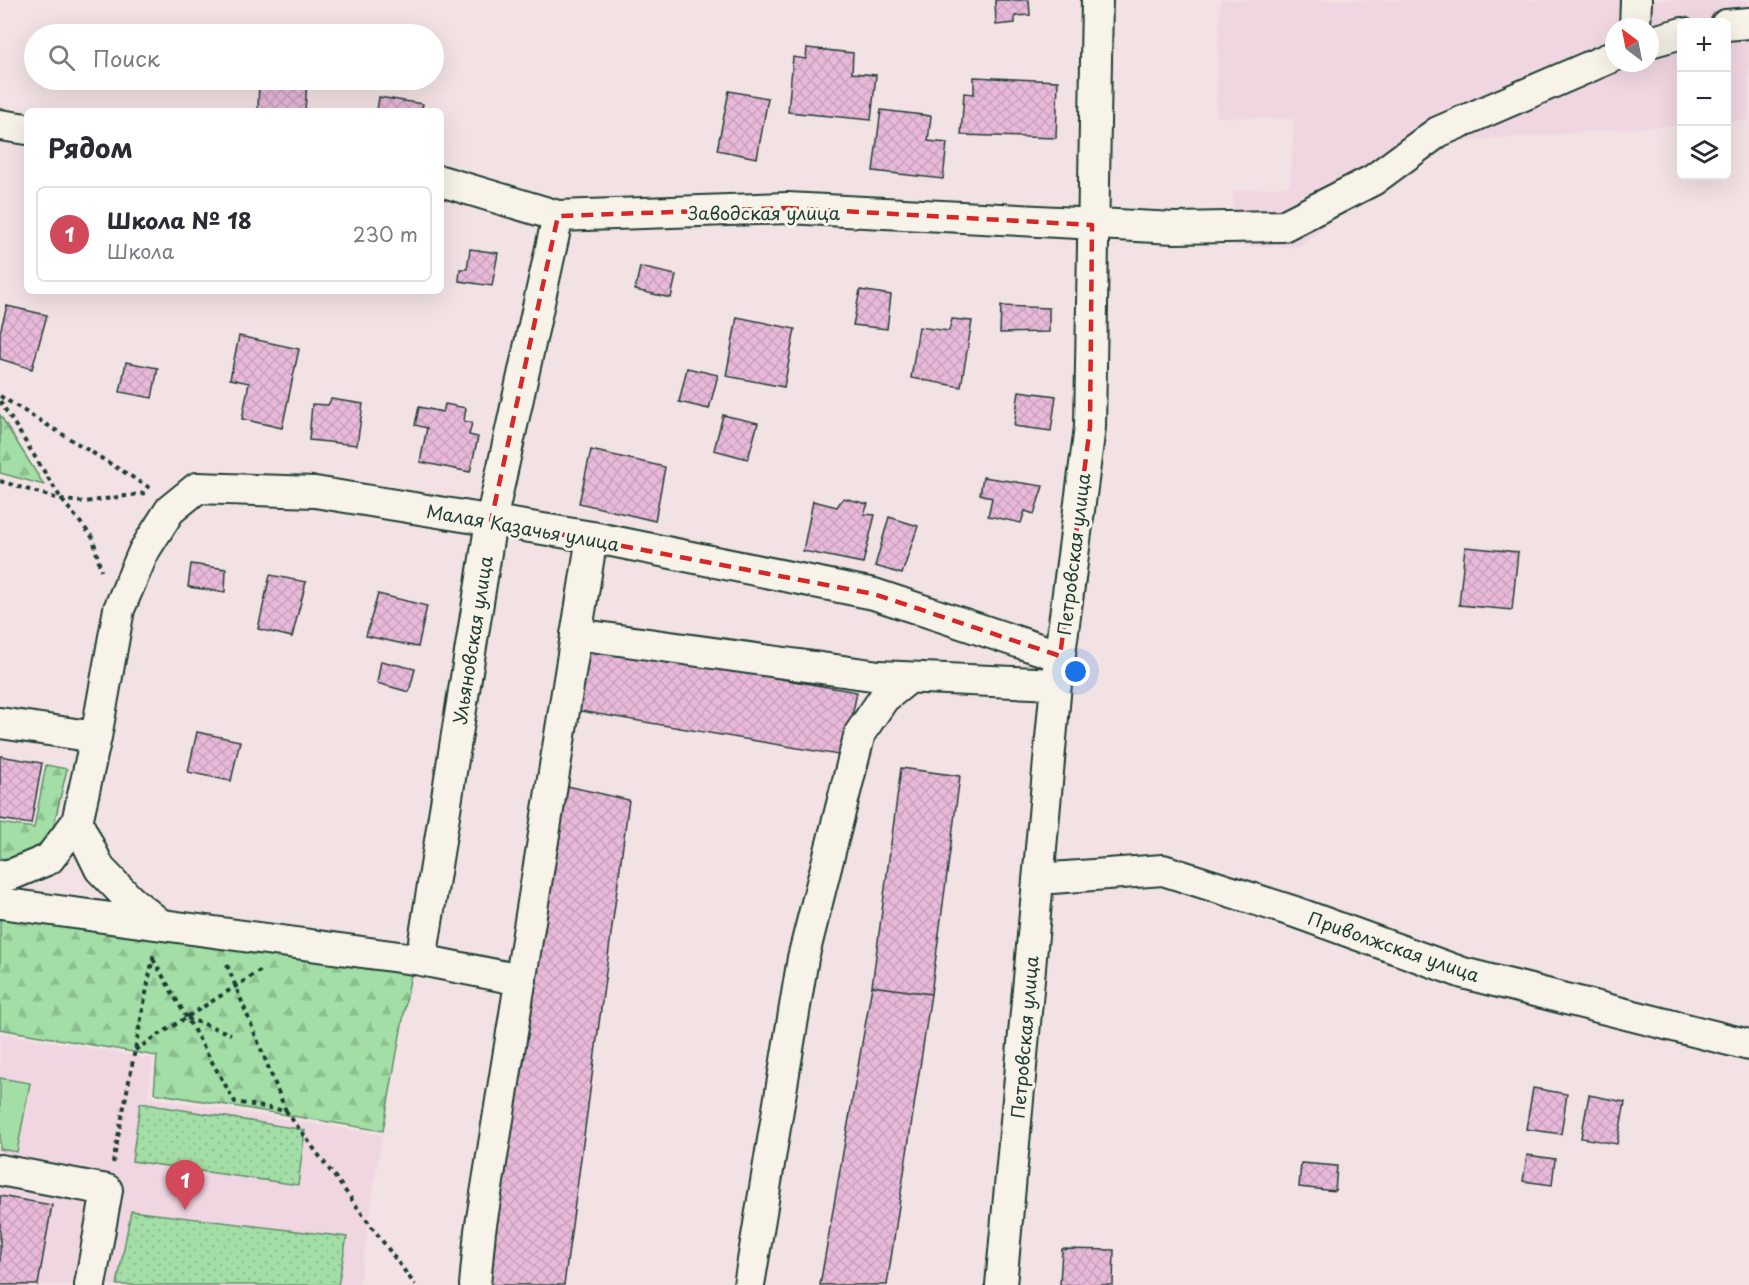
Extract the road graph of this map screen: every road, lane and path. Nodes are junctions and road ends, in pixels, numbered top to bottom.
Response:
1 (1097, 0) edge
2 (1636, 0) edge
3 (1635, 18) edge
4 (1749, 23) edge
5 (1731, 25) edge
6 (1677, 34) edge
7 (1659, 39) edge
8 (1605, 60) edge
9 (0, 125) edge
10 (24, 129) edge
11 (444, 182) edge
12 (558, 216) junction
13 (1092, 225) junction
14 (0, 396) edge
15 (0, 400) edge
16 (0, 481) edge
17 (62, 500) junction
18 (491, 520) junction
19 (592, 537) junction
20 (105, 583) dead end
21 (576, 634) junction
22 (1058, 670) junction
23 (909, 678) junction
24 (0, 723) edge
25 (96, 737) junction
26 (77, 822) junction
27 (0, 876) edge
28 (1038, 879) junction
29 (0, 903) edge
30 (160, 924) junction
31 (213, 931) junction
32 (153, 959) junction
33 (421, 960) junction
34 (266, 968) dead end
35 (521, 980) junction
36 (236, 986) junction
37 (186, 1018) junction
38 (231, 1034) dead end
39 (1749, 1045) edge
40 (135, 1050) junction
41 (286, 1112) junction
42 (0, 1170) edge
43 (107, 1190) junction
44 (90, 1285) edge
45 (415, 1285) edge
46 (475, 1285) edge
47 (749, 1285) edge
48 (1001, 1285) edge

1 - 13 street, Петровская улица
2 - 3 street
4 - 5 street
6 - 7 street
8 - 13 street, Заводская улица
9 - 10 street
11 - 12 street, Заводская улица
12 - 13 street, Заводская улица
12 - 18 street, Ульяновская улица
13 - 22 street, Петровская улица
14 - 17 path
15 - 17 path
16 - 17 path
17 - 20 path
18 - 19 street, Малая Казачья улица
18 - 25 street, Малая Казачья улица
18 - 33 street, Ульяновская улица
19 - 21 street
19 - 22 street, Малая Казачья улица
21 - 23 street
21 - 35 street
22 - 23 street
22 - 28 street, Петровская улица
23 - 47 street
24 - 25 street
25 - 26 street
26 - 27 street
26 - 30 street
28 - 39 street, Приволжская улица
28 - 48 street, Петровская улица
29 - 30 street
30 - 31 street
30 - 32 path
31 - 33 street
31 - 36 path
32 - 37 path
32 - 40 path
33 - 35 street
34 - 36 path
35 - 46 street
36 - 37 path
36 - 41 path
37 - 38 path
37 - 40 path
37 - 41 path
40 - 43 path
41 - 45 path
42 - 43 street
43 - 44 street

